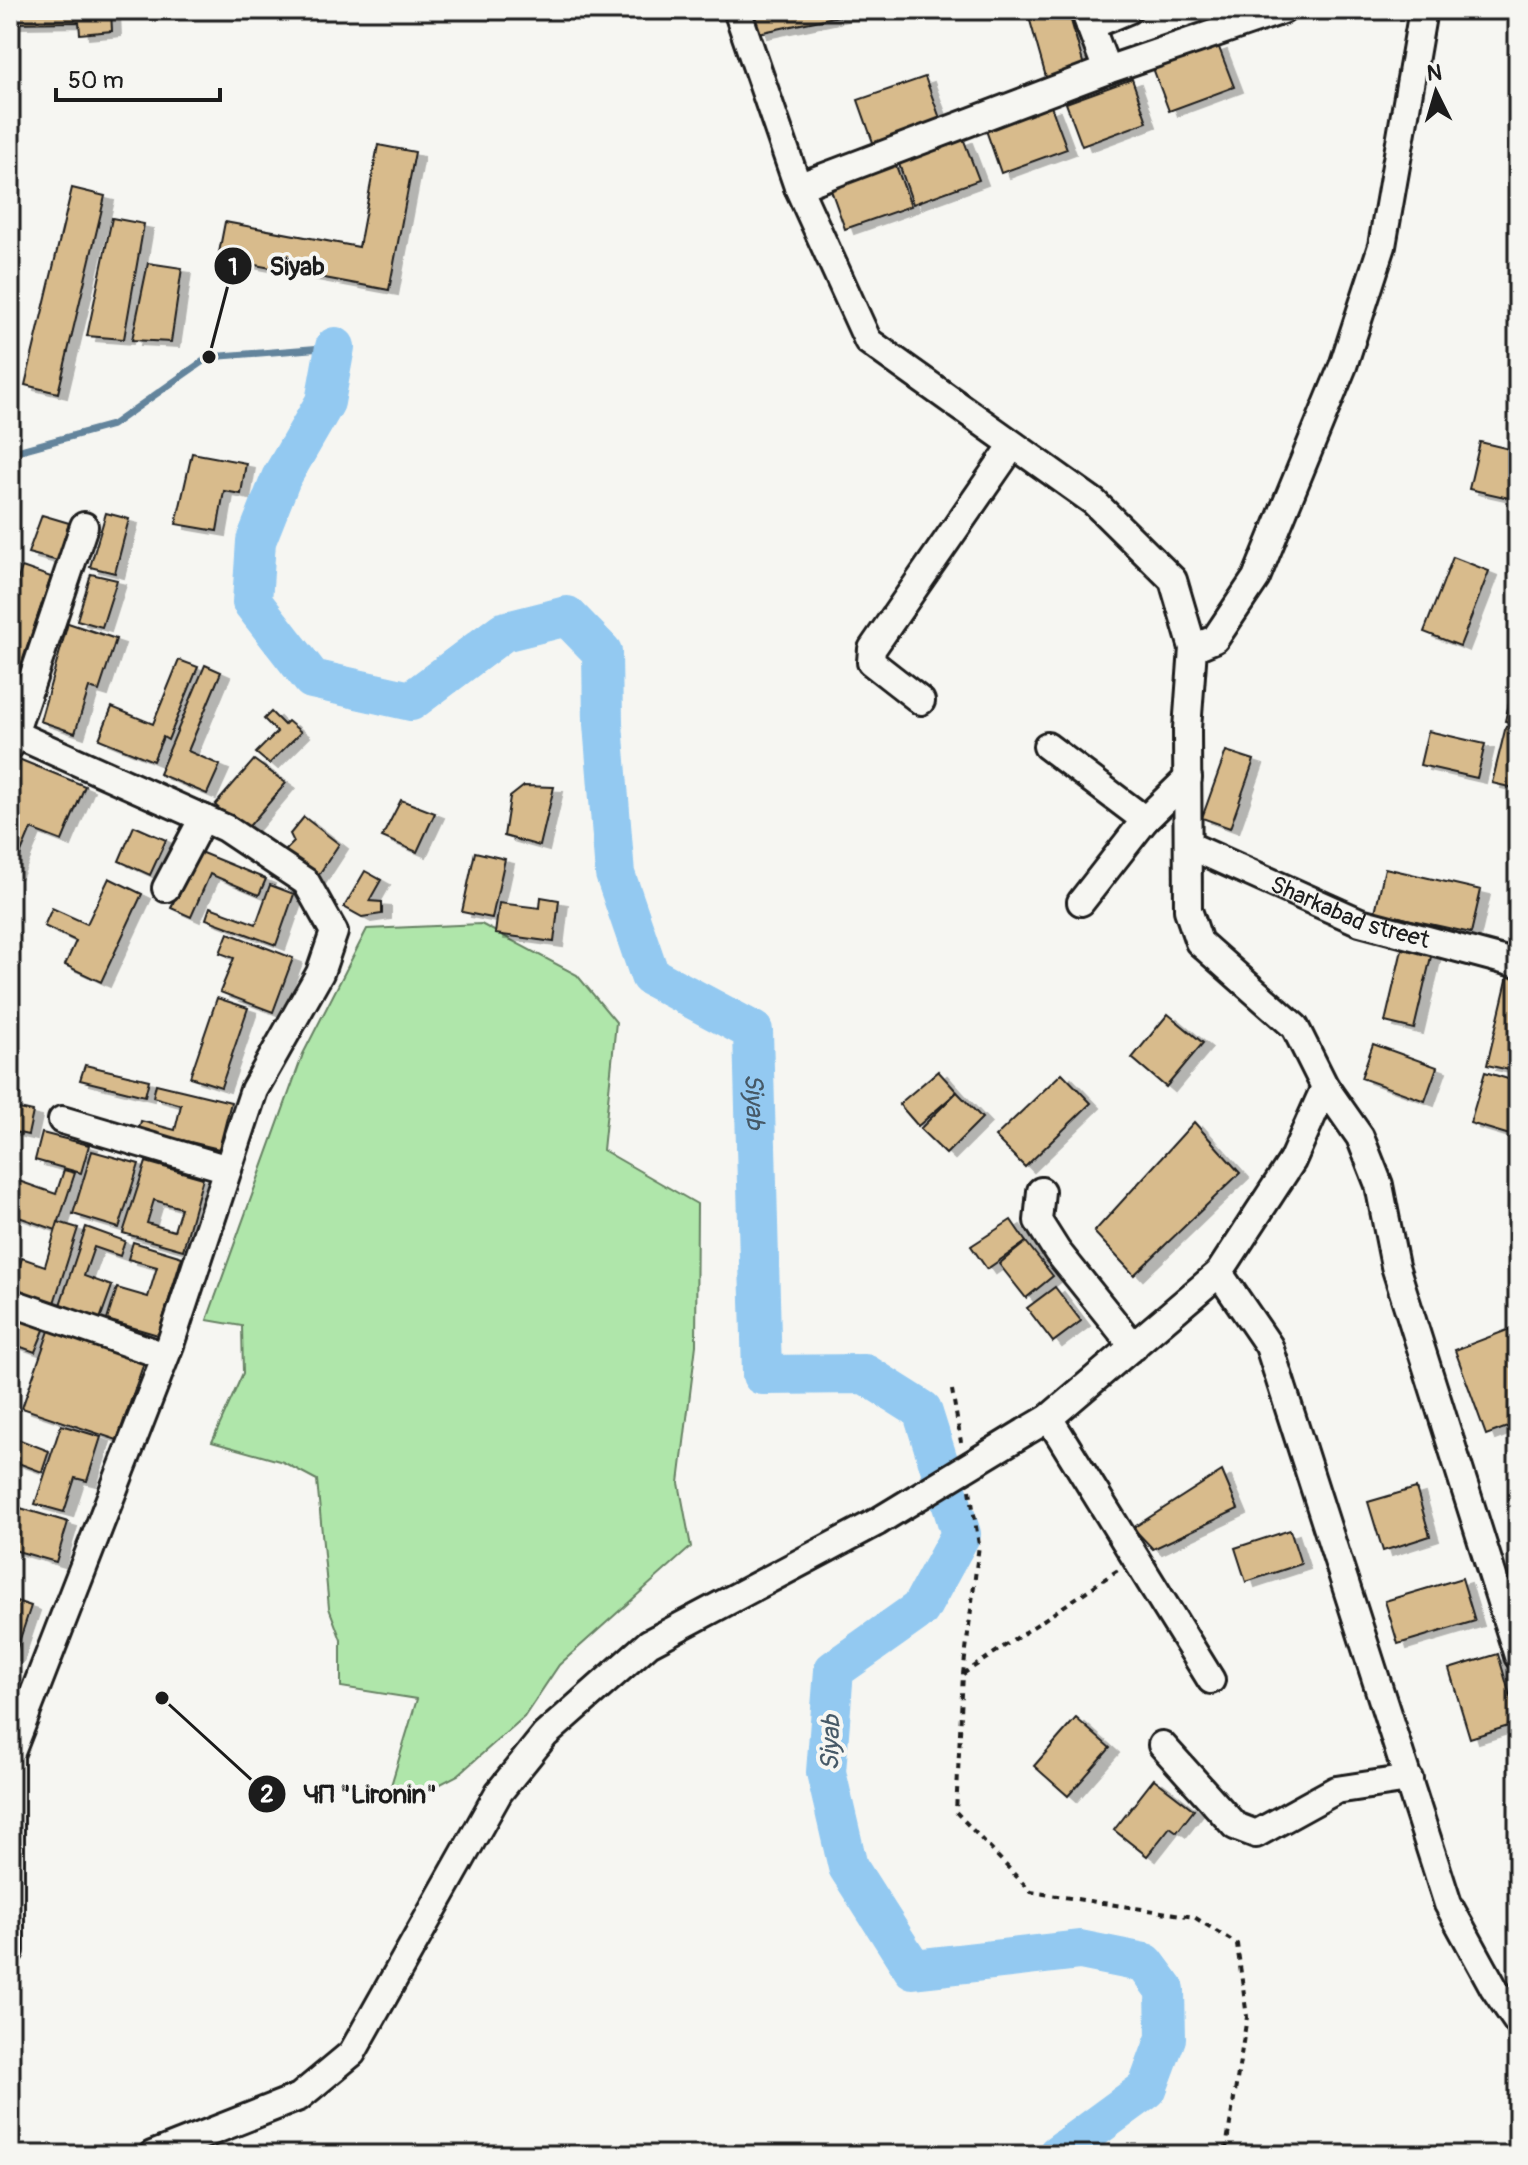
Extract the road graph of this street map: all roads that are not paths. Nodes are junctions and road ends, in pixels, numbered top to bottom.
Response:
1 (737, 10) edge
2 (1128, 10) edge
3 (1283, 10) edge
4 (1423, 10) edge
5 (1087, 18) edge
6 (1107, 70) junction
7 (798, 187) junction
8 (1013, 445) junction
9 (84, 526) dead end
10 (1193, 648) junction
11 (921, 701) dead end
12 (12, 740) edge
13 (1047, 746) dead end
14 (1188, 778) junction
15 (203, 818) junction
16 (1145, 820) junction
17 (1188, 845) junction
18 (166, 888) dead end
19 (1081, 902) dead end
20 (1518, 964) edge
21 (1325, 1087) junction
22 (62, 1120) dead end
23 (228, 1169) junction
24 (1041, 1191) dead end
25 (1219, 1273) junction
26 (10, 1302) edge
27 (1134, 1347) junction
28 (165, 1356) junction
29 (1049, 1418) junction
30 (1518, 1656) edge
31 (1211, 1680) dead end
32 (1162, 1745) dead end
33 (1409, 1779) junction
34 (10, 1951) edge
35 (1518, 2023) edge
36 (152, 2155) edge

1 - 7 street
2 - 5 street
3 - 6 street
4 - 10 street
5 - 6 street
6 - 7 street
7 - 8 street
8 - 10 street
8 - 11 street
9 - 12 street
10 - 14 street
12 - 15 street
13 - 16 street
14 - 16 street
14 - 17 street
15 - 18 street
15 - 23 street
16 - 19 street
17 - 20 street, Sharkabad street
17 - 21 street
21 - 25 street
21 - 30 street
22 - 23 street
23 - 28 street
24 - 27 street
25 - 27 street
25 - 33 street
26 - 28 street
27 - 29 street
28 - 34 street
29 - 31 street
29 - 36 street, bridge
32 - 33 street
33 - 35 street

